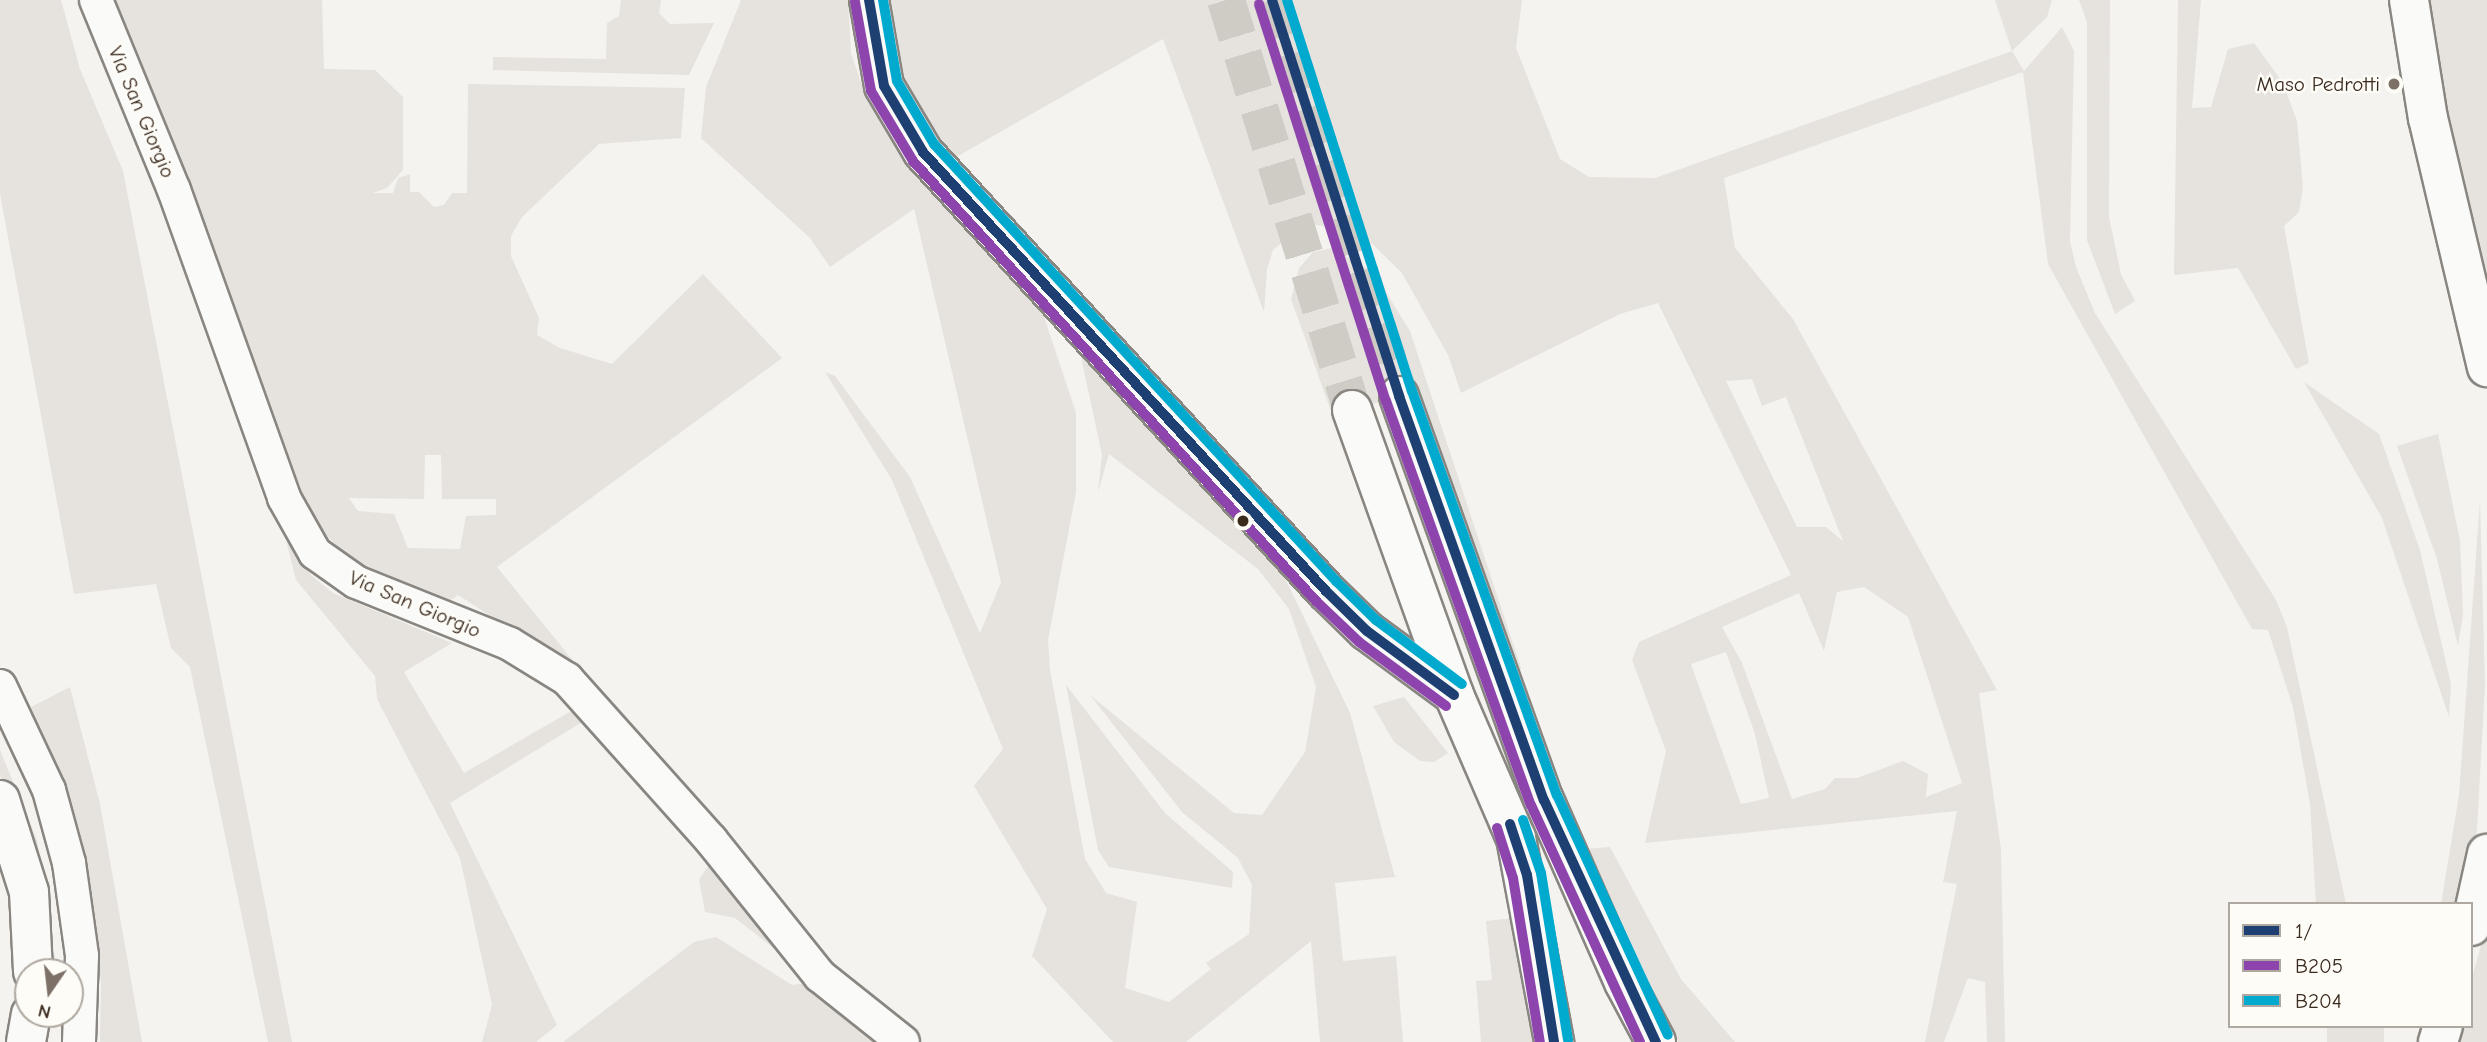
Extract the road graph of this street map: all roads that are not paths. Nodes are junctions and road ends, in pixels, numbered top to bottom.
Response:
1 (96, 0) edge
2 (869, 0) edge
3 (2409, 0) edge
4 (2487, 367) edge
5 (1399, 396) tunnel mouth
6 (1352, 411) tunnel mouth
7 (0, 686) edge
8 (1454, 695) junction
9 (0, 800) edge
10 (2487, 854) edge
11 (2487, 860) edge
12 (2473, 918) edge
13 (32, 958) edge
14 (79, 1042) edge
15 (904, 1042) edge
16 (1554, 1042) edge
17 (1656, 1042) edge

1 - 15 street, Via San Giorgio
2 - 8 main road
3 - 4 main road
5 - 17 main road
6 - 8 main road
7 - 14 street
8 - 16 main road
9 - 13 main road
10 - 11 main road
11 - 12 main road

